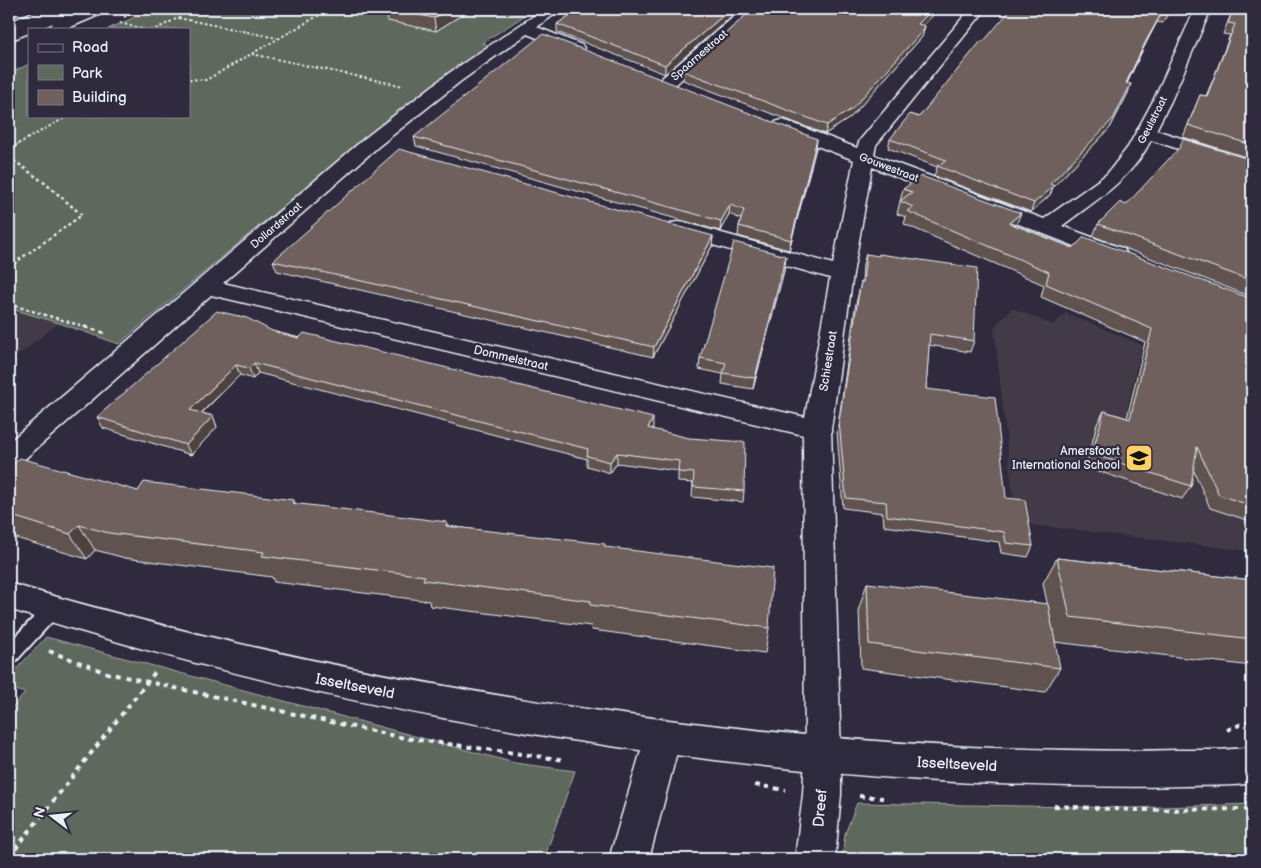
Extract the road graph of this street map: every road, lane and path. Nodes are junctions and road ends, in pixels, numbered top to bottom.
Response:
1 (54, 9) edge
2 (74, 9) edge
3 (101, 9) edge
4 (330, 9) edge
5 (554, 9) edge
6 (752, 9) edge
7 (978, 9) edge
8 (1203, 9) edge
9 (114, 22) dead end
10 (9, 27) edge
11 (28, 28) edge
12 (28, 28) edge
13 (55, 28) edge
14 (138, 28) edge
15 (158, 28) edge
16 (525, 28) junction
17 (9, 36) edge
18 (278, 38) junction
19 (28, 39) edge
20 (9, 48) edge
21 (252, 54) junction
22 (597, 55) edge
23 (190, 77) edge
24 (687, 90) edge
25 (435, 93) junction
26 (65, 118) edge
27 (762, 118) edge
28 (1147, 133) junction
29 (9, 150) edge
30 (9, 157) edge
31 (864, 158) junction
32 (1252, 167) edge
33 (660, 223) edge
34 (1046, 227) junction
35 (1136, 262) edge
36 (9, 267) edge
37 (842, 274) junction
38 (204, 286) junction
39 (9, 304) edge
40 (140, 344) junction
41 (817, 429) junction
42 (9, 457) edge
43 (9, 596) edge
44 (52, 610) junction
45 (176, 646) junction
46 (9, 655) edge
47 (663, 737) junction
48 (823, 756) junction
49 (1252, 765) edge
50 (9, 857) edge
51 (629, 859) edge
52 (814, 859) edge

1 - 10 street
2 - 11 street
3 - 13 street
4 - 18 path
5 - 16 street, Dollardstraat
6 - 24 street, Spaarnestraat
7 - 31 street, Schiestraat
8 - 28 street, Geulstraat
9 - 14 path
12 - 17 street
15 - 18 path
16 - 22 street
16 - 25 street, Dollardstraat
18 - 21 path
19 - 20 street
21 - 23 path
21 - 25 path
25 - 38 street, Dollardstraat
26 - 29 path
27 - 31 street, Gouwestraat
28 - 32 street
28 - 34 street, Geulstraat
30 - 36 path
31 - 34 street, Gouwestraat
31 - 37 street, Schiestraat
33 - 37 street
34 - 35 street, Gouwestraat
37 - 41 street, Schiestraat
38 - 40 street, Dollardstraat
38 - 41 street, Dommelstraat
39 - 40 path
40 - 42 street, Dollardstraat
41 - 48 street, Schiestraat
43 - 44 street, Isseltseveld
44 - 45 street, Isseltseveld
44 - 46 lane
45 - 47 street, Isseltseveld
45 - 50 path
47 - 48 street, Isseltseveld
47 - 51 street
48 - 49 street, Isseltseveld
48 - 52 street, Dreef

